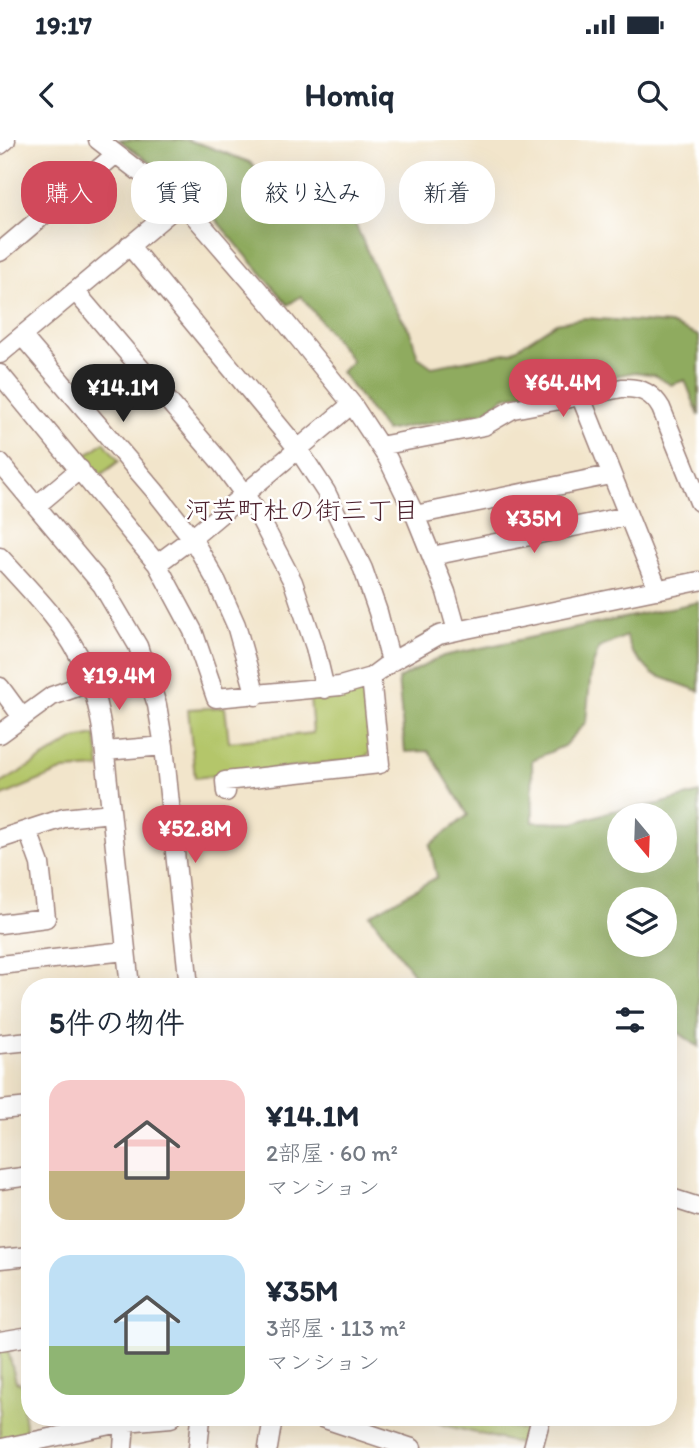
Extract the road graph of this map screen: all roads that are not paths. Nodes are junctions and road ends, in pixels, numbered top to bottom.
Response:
1 (6, 140) edge
2 (98, 140) edge
3 (0, 145) edge
4 (116, 154) junction
5 (131, 165) edge
6 (154, 224) edge
7 (200, 224) edge
8 (129, 245) junction
9 (0, 252) edge
10 (75, 291) junction
11 (22, 336) junction
12 (0, 354) edge
13 (0, 374) edge
14 (580, 395) junction
15 (352, 404) junction
16 (380, 446) junction
17 (298, 449) junction
18 (0, 463) edge
19 (80, 469) junction
20 (610, 475) junction
21 (245, 495) junction
22 (699, 502) edge
23 (36, 506) junction
24 (415, 515) junction
25 (627, 516) junction
26 (192, 538) junction
27 (0, 556) edge
28 (432, 556) junction
29 (157, 564) junction
30 (699, 582) edge
31 (658, 590) junction
32 (457, 631) junction
33 (391, 662) junction
34 (371, 677) junction
35 (90, 682) junction
36 (0, 687) edge
37 (325, 689) junction
38 (257, 696) junction
39 (22, 717) junction
40 (0, 734) edge
41 (164, 746) junction
42 (105, 751) junction
43 (226, 792) dead end
44 (111, 813) junction
45 (29, 831) junction
46 (0, 839) edge
47 (0, 924) edge
48 (125, 951) junction
49 (0, 964) edge
50 (129, 978) edge
51 (188, 978) edge
52 (21, 1042) edge
53 (0, 1044) edge
54 (21, 1108) edge
55 (0, 1110) edge
56 (21, 1177) edge
57 (0, 1180) edge
58 (677, 1199) edge
59 (699, 1207) edge
60 (21, 1257) edge
61 (0, 1259) edge
62 (21, 1337) edge
63 (0, 1340) edge
64 (106, 1426) edge
65 (125, 1426) edge
66 (200, 1426) edge
67 (271, 1426) edge
68 (346, 1426) edge
69 (539, 1426) edge
70 (2, 1448) edge
71 (123, 1448) edge
72 (198, 1448) edge
73 (268, 1448) edge
74 (412, 1448) edge
75 (533, 1448) edge

1 - 3 street
2 - 4 street
4 - 5 street
4 - 9 street
6 - 8 street
7 - 15 street
8 - 10 street
8 - 17 street
10 - 11 street
10 - 21 street
11 - 12 street
11 - 26 street
13 - 19 street
14 - 16 street
14 - 20 street
14 - 22 street
15 - 16 street
15 - 17 street
16 - 24 street
17 - 21 street
17 - 33 street
18 - 23 street
19 - 23 street
19 - 29 street
20 - 24 street
20 - 25 street
21 - 26 street
21 - 37 street
23 - 41 street
24 - 28 street
25 - 28 street
25 - 31 street
26 - 29 street
26 - 38 street
27 - 35 street
28 - 32 street
29 - 38 street
30 - 31 street
31 - 32 street
32 - 33 street
33 - 34 street
34 - 37 street
34 - 43 street
35 - 39 street
35 - 42 street
36 - 39 street
37 - 38 street
39 - 40 street
41 - 42 street
41 - 51 street
42 - 44 street
44 - 45 street
44 - 48 street
45 - 46 street
45 - 47 street
48 - 49 street
48 - 50 street
52 - 53 street
54 - 55 street
56 - 57 street
58 - 59 street
60 - 61 street
62 - 63 street
64 - 70 street
65 - 71 street
66 - 72 street
67 - 73 street
68 - 74 street
69 - 75 street

